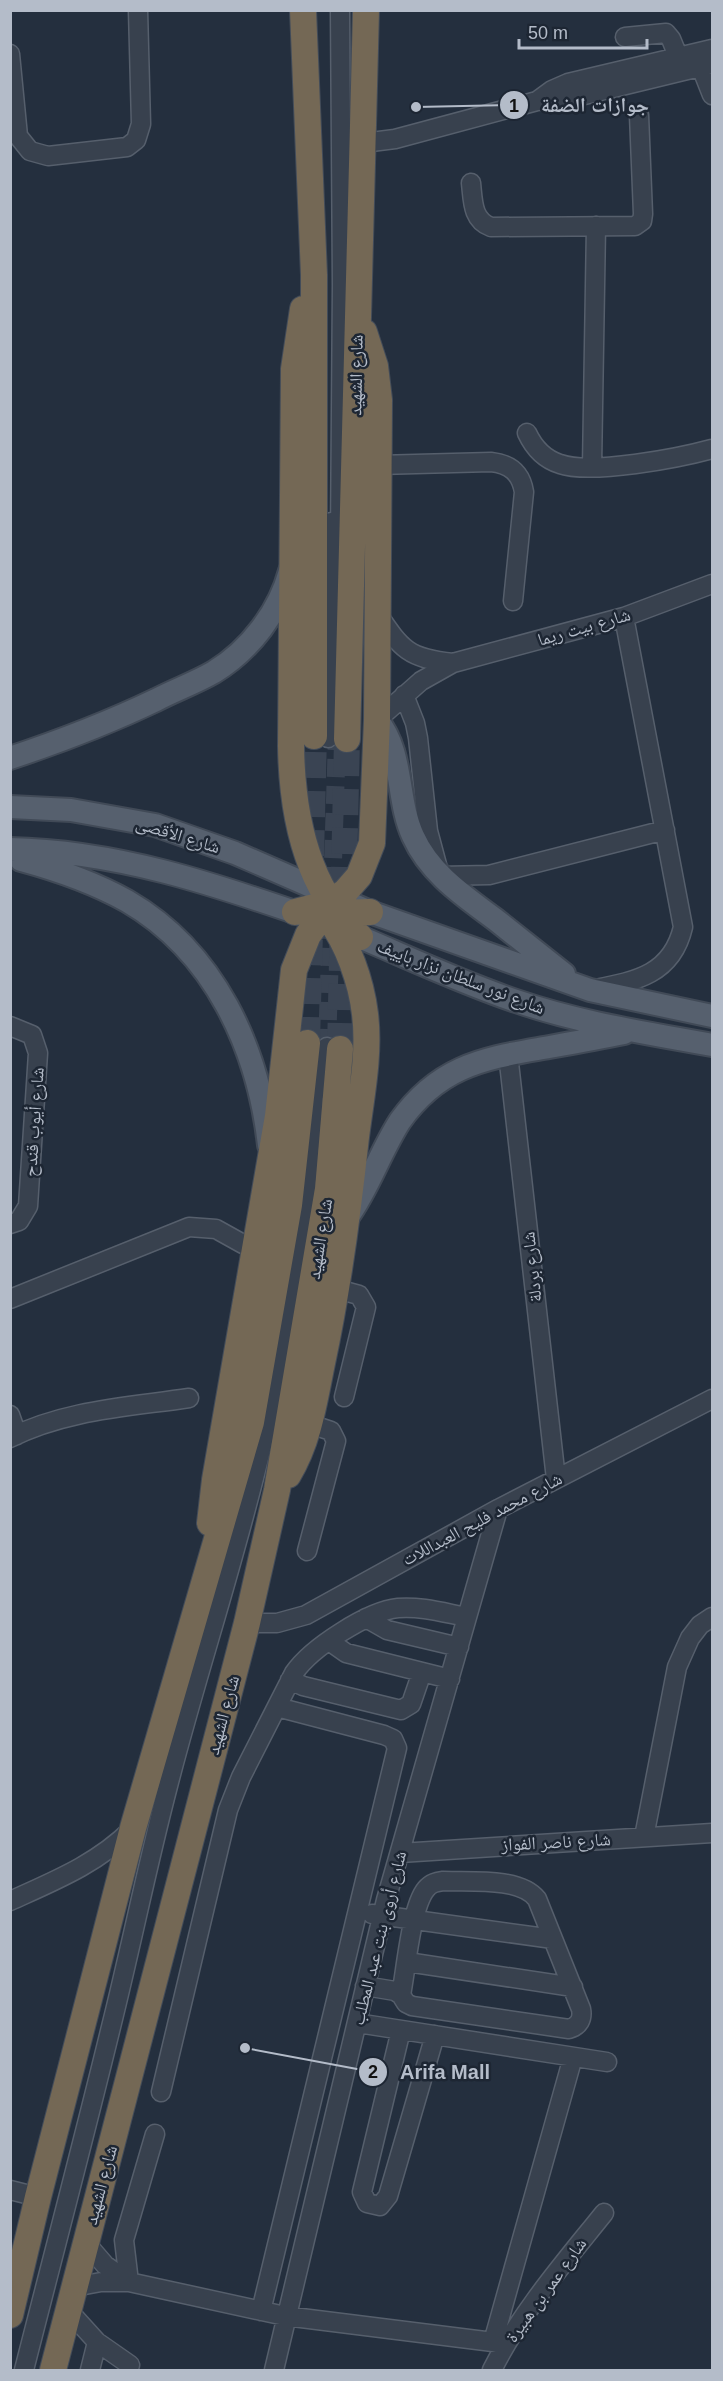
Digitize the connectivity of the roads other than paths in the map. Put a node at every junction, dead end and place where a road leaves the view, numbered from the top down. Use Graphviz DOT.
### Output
graph roads {
  1 [pos="138,10"];
  2 [pos="303,10"];
  3 [pos="330,10"];
  4 [pos="340,10"];
  5 [pos="366,10"];
  6 [pos="625,37"];
  7 [pos="10,54"];
  8 [pos="697,60"];
  9 [pos="712,95"];
  10 [pos="639,115"];
  11 [pos="363,143"];
  12 [pos="471,183"];
  13 [pos="596,226"];
  14 [pos="314,274"];
  15 [pos="357,318"];
  16 [pos="527,433"];
  17 [pos="712,449"];
  18 [pos="378,465"];
  19 [pos="592,467"];
  20 [pos="293,558"];
  21 [pos="712,584"];
  22 [pos="513,601"];
  23 [pos="376,611"];
  24 [pos="624,617"];
  25 [pos="453,663"];
  26 [pos="404,695"];
  27 [pos="377,720"];
  28 [pos="331,738"];
  29 [pos="10,758"];
  30 [pos="10,807"];
  31 [pos="665,830"];
  32 [pos="10,849"];
  33 [pos="10,857"];
  34 [pos="440,876"];
  35 [pos="322,907"];
  36 [pos="370,912"];
  37 [pos="360,938"];
  38 [pos="585,988"];
  39 [pos="712,1016"];
  40 [pos="10,1026"];
  41 [pos="636,1031"];
  42 [pos="323,1046"];
  43 [pos="712,1046"];
  44 [pos="508,1054"];
  45 [pos="270,1159"];
  46 [pos="347,1218"];
  47 [pos="10,1224"];
  48 [pos="256,1245"];
  49 [pos="337,1289"];
  50 [pos="10,1299"];
  51 [pos="344,1397"];
  52 [pos="189,1398"];
  53 [pos="712,1399"];
  54 [pos="10,1415"];
  55 [pos="310,1424"];
  56 [pos="14,1437"];
  57 [pos="556,1479"];
  58 [pos="277,1490"];
  59 [pos="498,1509"];
  60 [pos="308,1551"];
  61 [pos="208,1575"];
  62 [pos="467,1617"];
  63 [pos="712,1617"];
  64 [pos="366,1618"];
  65 [pos="247,1623"];
  66 [pos="329,1641"];
  67 [pos="459,1647"];
  68 [pos="422,1672"];
  69 [pos="450,1679"];
  70 [pos="290,1680"];
  71 [pos="277,1707"];
  72 [pos="201,1803"];
  73 [pos="228,1810"];
  74 [pos="133,1828"];
  75 [pos="712,1833"];
  76 [pos="644,1837"];
  77 [pos="400,1853"];
  78 [pos="10,1901"];
  79 [pos="358,1912"];
  80 [pos="382,1915"];
  81 [pos="414,1920"];
  82 [pos="553,1939"];
  83 [pos="407,1962"];
  84 [pos="365,1986"];
  85 [pos="573,1987"];
  86 [pos="401,1995"];
  87 [pos="357,2023"];
  88 [pos="401,2030"];
  89 [pos="435,2035"];
  90 [pos="573,2056"];
  91 [pos="607,2062"];
  92 [pos="315,2088"];
  93 [pos="161,2092"];
  94 [pos="340,2093"];
  95 [pos="155,2134"];
  96 [pos="10,2190"];
  97 [pos="38,2197"];
  98 [pos="604,2212"];
  99 [pos="86,2243"];
  100 [pos="129,2282"];
  101 [pos="71,2298"];
  102 [pos="261,2311"];
  103 [pos="10,2315"];
  104 [pos="285,2316"];
  105 [pos="97,2343"];
  106 [pos="499,2343"];
  107 [pos="130,2365"];
  108 [pos="24,2370"];
  109 [pos="33,2370"];
  110 [pos="53,2370"];
  111 [pos="90,2370"];
  112 [pos="273,2370"];
  113 [pos="492,2370"];
  1 -- 7 [label="street"];
  2 -- 14 [label="highway"];
  3 -- 28 [label="street"];
  4 -- 28 [label="street"];
  5 -- 11 [label="highway, شارع الشهيد"];
  6 -- 8 [label="street"];
  8 -- 9 [label="street"];
  8 -- 11 [label="street"];
  10 -- 13 [label="street"];
  11 -- 15 [label="highway, شارع الشهيد"];
  12 -- 13 [label="street"];
  13 -- 19 [label="street"];
  14 -- 20 [label="highway"];
  14 -- 28 [label="highway"];
  15 -- 18 [label="highway"];
  15 -- 28 [label="highway, شارع الشهيد"];
  16 -- 19 [label="street"];
  17 -- 19 [label="street"];
  18 -- 22 [label="street"];
  18 -- 23 [label="highway"];
  20 -- 29 [label="main road"];
  20 -- 35 [label="highway"];
  21 -- 24 [label="street, شارع بيت ريما"];
  23 -- 25 [label="street, شارع بيت ريما"];
  23 -- 27 [label="highway"];
  24 -- 25 [label="street, شارع بيت ريما"];
  24 -- 31 [label="street"];
  25 -- 26 [label="street, شارع بيت ريما"];
  26 -- 27 [label="street, شارع بيت ريما"];
  26 -- 34 [label="street"];
  27 -- 34 [label="main road"];
  27 -- 35 [label="highway"];
  30 -- 35 [label="main road, شارع الأقصى"];
  31 -- 34 [label="street"];
  31 -- 38 [label="street"];
  32 -- 35 [label="main road, شارع الأقصى"];
  33 -- 45 [label="main road"];
  34 -- 38 [label="main road"];
  35 -- 36 [label="highway"];
  35 -- 37 [label="highway"];
  35 -- 45 [label="highway"];
  35 -- 46 [label="highway"];
  36 -- 38 [label="main road, شارع نور سلطان نزار باييف"];
  37 -- 41 [label="main road, شارع نور سلطان نزار باييف"];
  38 -- 39 [label="main road, شارع نور سلطان نزار باييف"];
  40 -- 47 [label="street, شارع أيوب قندح"];
  41 -- 43 [label="main road, شارع نور سلطان نزار باييف"];
  41 -- 44 [label="main road"];
  42 -- 58 [label="highway, شارع الشهيد"];
  42 -- 61 [label="highway, شارع الشهيد"];
  42 -- 108 [label="street"];
  42 -- 109 [label="street"];
  44 -- 46 [label="main road"];
  44 -- 57 [label="street, شارع بردلة"];
  45 -- 48 [label="highway"];
  46 -- 49 [label="highway"];
  48 -- 50 [label="street"];
  48 -- 61 [label="highway"];
  49 -- 51 [label="street"];
  49 -- 55 [label="highway"];
  52 -- 56 [label="street"];
  53 -- 57 [label="street, شارع محمد فليح العبداللات"];
  54 -- 56 [label="street"];
  55 -- 58 [label="highway"];
  55 -- 60 [label="street"];
  57 -- 59 [label="street, شارع محمد فليح العبداللات"];
  58 -- 65 [label="highway, شارع الشهيد"];
  59 -- 62 [label="street, شارع أروى بنت عبد المطلب"];
  59 -- 65 [label="street, شارع محمد فليح العبداللات"];
  61 -- 74 [label="highway, شارع الشهيد"];
  62 -- 64 [label="street"];
  62 -- 67 [label="street, شارع أروى بنت عبد المطلب"];
  63 -- 76 [label="street"];
  64 -- 66 [label="street"];
  64 -- 67 [label="street"];
  65 -- 72 [label="highway, شارع الشهيد"];
  66 -- 68 [label="street"];
  66 -- 70 [label="street"];
  67 -- 69 [label="street, شارع أروى بنت عبد المطلب"];
  68 -- 69 [label="street"];
  68 -- 70 [label="street"];
  69 -- 77 [label="street, شارع أروى بنت عبد المطلب"];
  70 -- 71 [label="street"];
  71 -- 73 [label="street"];
  71 -- 79 [label="street"];
  72 -- 73 [label="street"];
  72 -- 99 [label="highway, شارع الشهيد"];
  73 -- 93 [label="street"];
  74 -- 78 [label="street"];
  74 -- 97 [label="highway, شارع الشهيد"];
  75 -- 76 [label="street, شارع ناصر الفواز"];
  76 -- 77 [label="street, شارع ناصر الفواز"];
  77 -- 80 [label="street, شارع أروى بنت عبد المطلب"];
  79 -- 80 [label="street"];
  79 -- 92 [label="street"];
  80 -- 81 [label="street"];
  80 -- 84 [label="street, شارع أروى بنت عبد المطلب"];
  81 -- 82 [label="street"];
  81 -- 82 [label="street"];
  81 -- 83 [label="street"];
  82 -- 85 [label="street"];
  83 -- 85 [label="street"];
  83 -- 86 [label="street"];
  84 -- 86 [label="street"];
  84 -- 87 [label="street, شارع أروى بنت عبد المطلب"];
  85 -- 86 [label="street"];
  87 -- 88 [label="street"];
  87 -- 94 [label="street, شارع أروى بنت عبد المطلب"];
  88 -- 89 [label="street"];
  88 -- 89 [label="street"];
  89 -- 90 [label="street"];
  90 -- 91 [label="street"];
  90 -- 106 [label="street"];
  92 -- 94 [label="street"];
  92 -- 102 [label="street"];
  94 -- 104 [label="street, شارع أروى بنت عبد المطلب"];
  95 -- 100 [label="street"];
  96 -- 97 [label="street"];
  97 -- 103 [label="highway, شارع الشهيد"];
  98 -- 106 [label="street, شارع عمر بن هبيرة"];
  99 -- 100 [label="street"];
  99 -- 101 [label="highway, شارع الشهيد"];
  100 -- 101 [label="street"];
  100 -- 102 [label="street"];
  101 -- 105 [label="street"];
  101 -- 110 [label="highway, شارع الشهيد"];
  102 -- 104 [label="street"];
  104 -- 106 [label="street"];
  104 -- 112 [label="street, شارع أروى بنت عبد المطلب"];
  105 -- 107 [label="street"];
  105 -- 111 [label="street"];
  106 -- 113 [label="street, شارع عمر بن هبيرة"];
}
